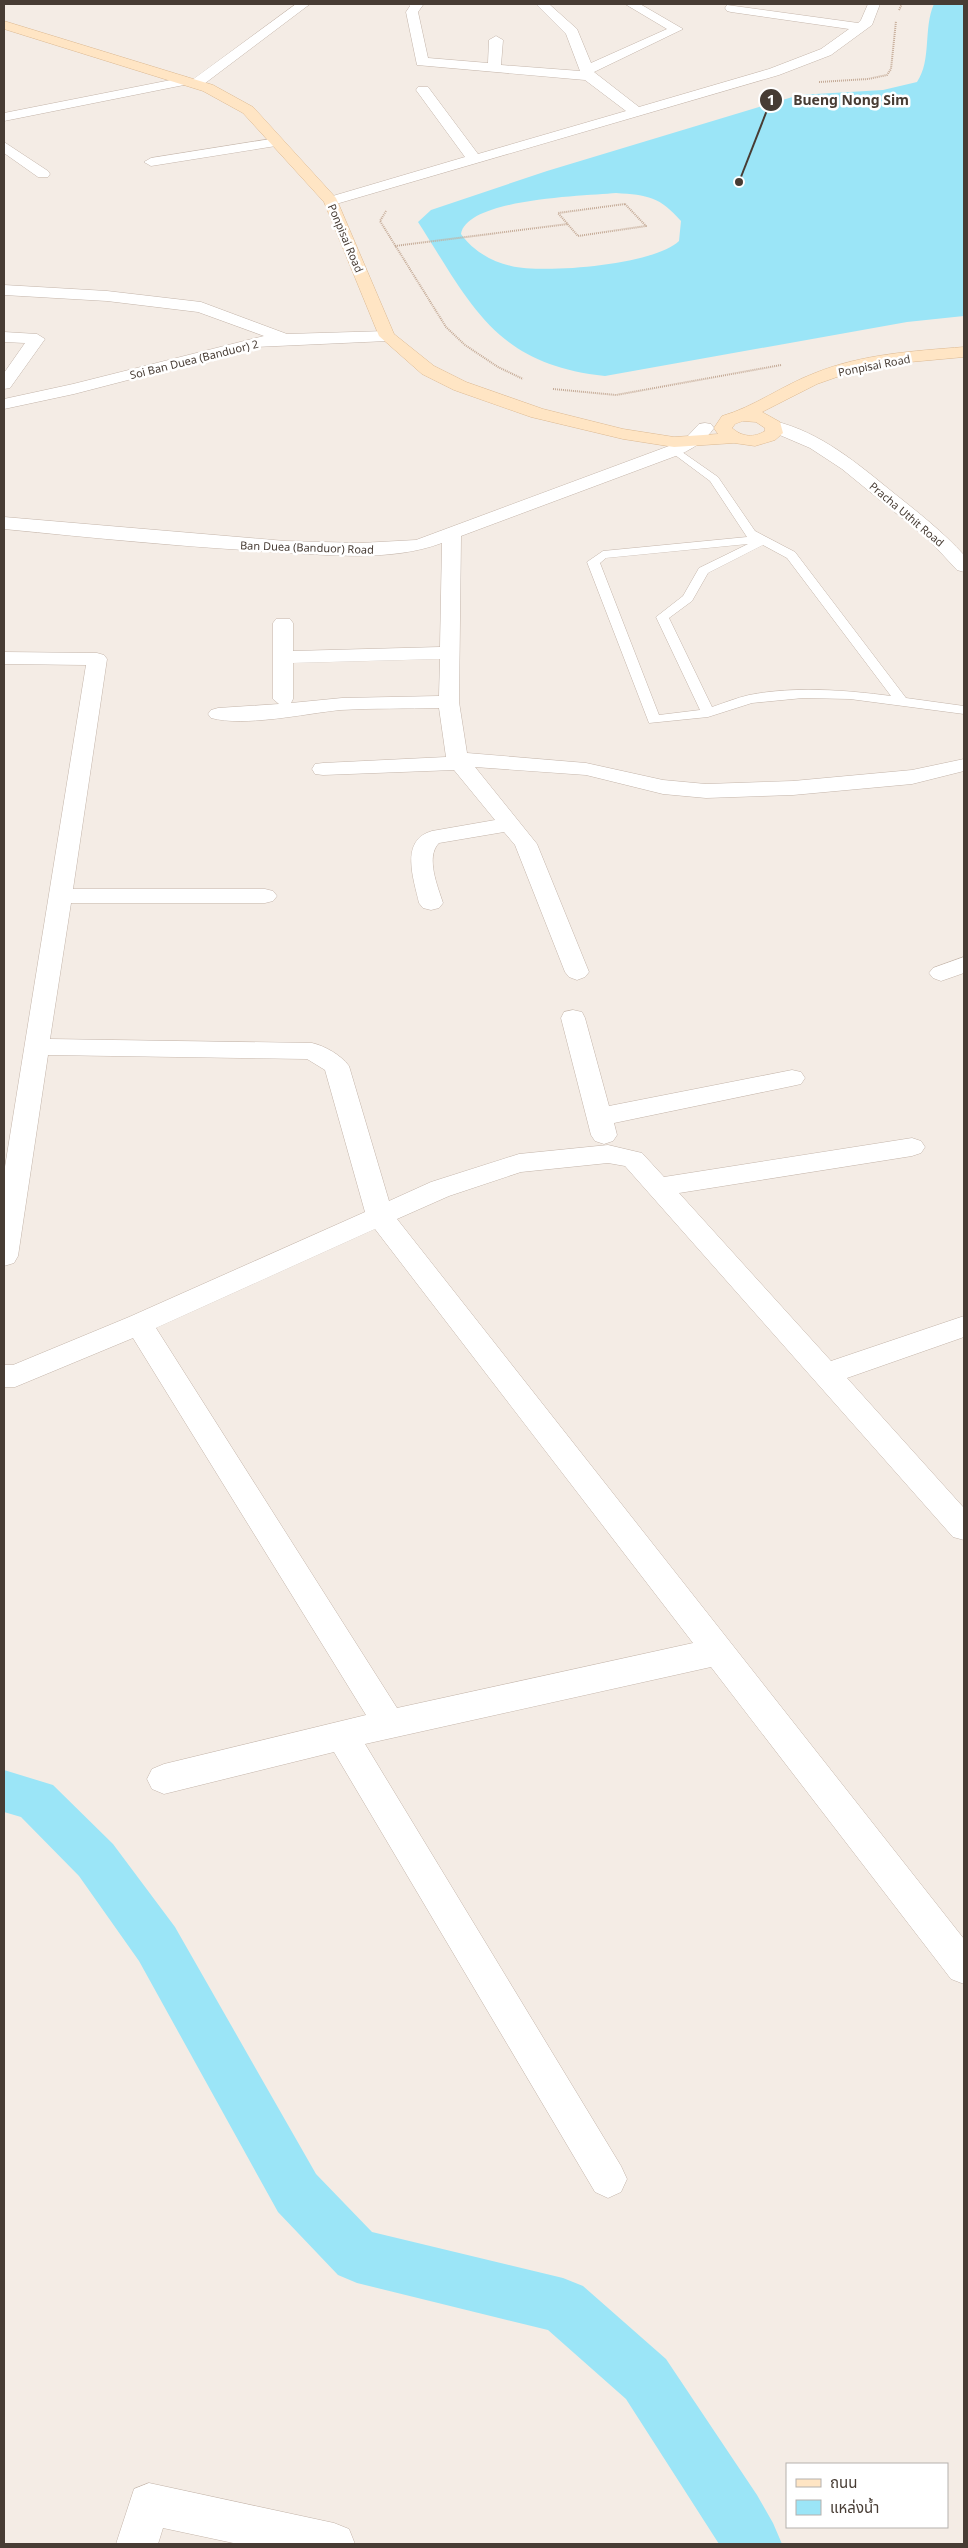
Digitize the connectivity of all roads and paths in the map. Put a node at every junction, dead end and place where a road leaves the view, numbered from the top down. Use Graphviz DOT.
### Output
graph roads {
  1 [pos="304,4"];
  2 [pos="415,4"];
  3 [pos="542,4"];
  4 [pos="631,4"];
  5 [pos="874,4"];
  6 [pos="902,4"];
  7 [pos="731,8"];
  8 [pos="899,12"];
  9 [pos="896,18"];
  10 [pos="4,25"];
  11 [pos="860,27"];
  12 [pos="496,40"];
  13 [pos="494,68"];
  14 [pos="588,73"];
  15 [pos="815,82"];
  16 [pos="191,83"];
  17 [pos="423,90"];
  18 [pos="635,111"];
  19 [pos="4,118"];
  20 [pos="277,142"];
  21 [pos="4,146"];
  22 [pos="474,159"];
  23 [pos="151,162"];
  24 [pos="43,174"];
  25 [pos="331,201"];
  26 [pos="391,208"];
  27 [pos="568,224"];
  28 [pos="395,246"];
  29 [pos="4,290"];
  30 [pos="4,336"];
  31 [pos="387,336"];
  32 [pos="287,339"];
  33 [pos="964,352"];
  34 [pos="788,364"];
  35 [pos="530,382"];
  36 [pos="4,384"];
  37 [pos="548,388"];
  38 [pos="787,392"];
  39 [pos="4,404"];
  40 [pos="742,416"];
  41 [pos="773,424"];
  42 [pos="705,428"];
  43 [pos="730,431"];
  44 [pos="650,438"];
  45 [pos="758,440"];
  46 [pos="692,442"];
  47 [pos="675,450"];
  48 [pos="848,465"];
  49 [pos="4,523"];
  50 [pos="452,534"];
  51 [pos="762,540"];
  52 [pos="964,566"];
  53 [pos="283,623"];
  54 [pos="450,653"];
  55 [pos="284,657"];
  56 [pos="4,658"];
  57 [pos="283,698"];
  58 [pos="449,702"];
  59 [pos="903,703"];
  60 [pos="964,710"];
  61 [pos="708,713"];
  62 [pos="218,714"];
  63 [pos="459,761"];
  64 [pos="964,765"];
  65 [pos="323,770"];
  66 [pos="509,824"];
  67 [pos="60,896"];
  68 [pos="265,896"];
  69 [pos="431,904"];
  70 [pos="964,965"];
  71 [pos="577,972"];
  72 [pos="941,973"];
  73 [pos="573,1018"];
  74 [pos="36,1047"];
  75 [pos="792,1078"];
  76 [pos="599,1117"];
  77 [pos="912,1147"];
  78 [pos="608,1154"];
  79 [pos="658,1187"];
  80 [pos="380,1217"];
  81 [pos="4,1256"];
  82 [pos="139,1324"];
  83 [pos="964,1326"];
  84 [pos="826,1374"];
  85 [pos="4,1376"];
  86 [pos="964,1528"];
  87 [pos="720,1651"];
  88 [pos="389,1724"];
  89 [pos="342,1736"];
  90 [pos="164,1779"];
  91 [pos="964,1967"];
  92 [pos="608,2179"];
  93 [pos="137,2544"];
  94 [pos="334,2544"];
  1 -- 16 [label="street"];
  2 -- 13 [label="street"];
  3 -- 14 [label="street"];
  4 -- 14 [label="street"];
  5 -- 11 [label="street"];
  6 -- 8 [label="path"];
  7 -- 11 [label="street"];
  9 -- 15 [label="path"];
  10 -- 16 [label="street, Ponpisai Road"];
  11 -- 18 [label="street"];
  12 -- 13 [label="street"];
  13 -- 14 [label="street"];
  14 -- 18 [label="street"];
  16 -- 19 [label="street"];
  16 -- 20 [label="street, Ponpisai Road"];
  17 -- 22 [label="street"];
  18 -- 22 [label="street"];
  20 -- 23 [label="street"];
  20 -- 25 [label="street, Ponpisai Road"];
  21 -- 24 [label="street"];
  22 -- 25 [label="street"];
  25 -- 31 [label="street, Ponpisai Road"];
  26 -- 28 [label="path"];
  27 -- 27 [label="path"];
  27 -- 28 [label="path"];
  28 -- 35 [label="path"];
  29 -- 32 [label="street"];
  30 -- 36 [label="street"];
  31 -- 32 [label="street, Soi Ban Duea (Banduor) 2"];
  31 -- 44 [label="street, Ponpisai Road"];
  32 -- 39 [label="street, Soi Ban Duea (Banduor) 2"];
  33 -- 38 [label="street, Ponpisai Road"];
  34 -- 37 [label="path"];
  38 -- 40 [label="street, Ponpisai Road"];
  38 -- 41 [label="street"];
  40 -- 41 [label="street"];
  40 -- 43 [label="street, Ponpisai Road"];
  41 -- 45 [label="street"];
  41 -- 48 [label="street, Pracha Uthit Road"];
  42 -- 43 [label="street"];
  42 -- 44 [label="street"];
  42 -- 46 [label="street, Ban Duea (Banduor) Road"];
  43 -- 45 [label="street"];
  43 -- 46 [label="street, Ponpisai Road"];
  44 -- 46 [label="street, Ponpisai Road"];
  45 -- 48 [label="street, Pracha Uthit Road"];
  46 -- 47 [label="street, Ban Duea (Banduor) Road"];
  47 -- 50 [label="street, Ban Duea (Banduor) Road"];
  47 -- 51 [label="lane"];
  48 -- 52 [label="street, Pracha Uthit Road"];
  49 -- 50 [label="street, Ban Duea (Banduor) Road"];
  50 -- 54 [label="street"];
  51 -- 59 [label="lane"];
  51 -- 61 [label="lane"];
  51 -- 61 [label="lane"];
  53 -- 55 [label="street"];
  54 -- 55 [label="street"];
  54 -- 58 [label="street"];
  55 -- 57 [label="street"];
  56 -- 67 [label="street"];
  58 -- 62 [label="street"];
  58 -- 63 [label="street"];
  59 -- 60 [label="lane"];
  59 -- 61 [label="lane"];
  63 -- 64 [label="street"];
  63 -- 65 [label="street"];
  63 -- 66 [label="street"];
  66 -- 69 [label="street"];
  66 -- 71 [label="street"];
  67 -- 68 [label="street"];
  67 -- 74 [label="street"];
  70 -- 72 [label="street"];
  73 -- 76 [label="street"];
  74 -- 80 [label="street"];
  74 -- 81 [label="street"];
  75 -- 76 [label="street"];
  76 -- 78 [label="street"];
  77 -- 79 [label="street"];
  78 -- 79 [label="street"];
  78 -- 80 [label="street"];
  79 -- 84 [label="street"];
  80 -- 82 [label="street"];
  80 -- 87 [label="street"];
  82 -- 85 [label="street"];
  82 -- 88 [label="street"];
  83 -- 84 [label="street"];
  84 -- 86 [label="street"];
  87 -- 88 [label="street"];
  87 -- 91 [label="street"];
  88 -- 89 [label="street"];
  89 -- 90 [label="street"];
  89 -- 92 [label="street"];
  93 -- 94 [label="street"];
}
